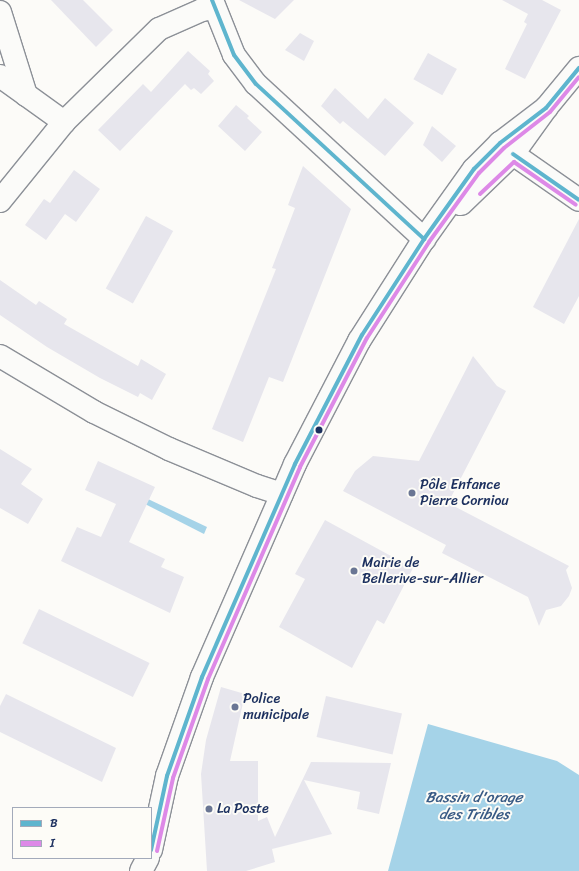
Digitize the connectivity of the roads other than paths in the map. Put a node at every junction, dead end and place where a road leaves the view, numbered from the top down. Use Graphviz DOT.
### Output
graph roads {
  1 [pos="213,4"];
  2 [pos="0,12"];
  3 [pos="579,68"];
  4 [pos="0,76"];
  5 [pos="26,95"];
  6 [pos="64,122"];
  7 [pos="506,148"];
  8 [pos="579,200"];
  9 [pos="0,201"];
  10 [pos="424,239"];
  11 [pos="0,356"];
  12 [pos="282,494"];
  13 [pos="152,845"];
  14 [pos="147,859"];
  15 [pos="141,871"];
  1 -- 6 [label="street"];
  1 -- 10 [label="street"];
  2 -- 5 [label="street"];
  3 -- 7 [label="street"];
  4 -- 5 [label="street"];
  5 -- 6 [label="street"];
  6 -- 9 [label="street"];
  7 -- 8 [label="street"];
  7 -- 10 [label="street"];
  10 -- 12 [label="street"];
  11 -- 12 [label="street"];
  12 -- 13 [label="street"];
  14 -- 15 [label="street"];
}
